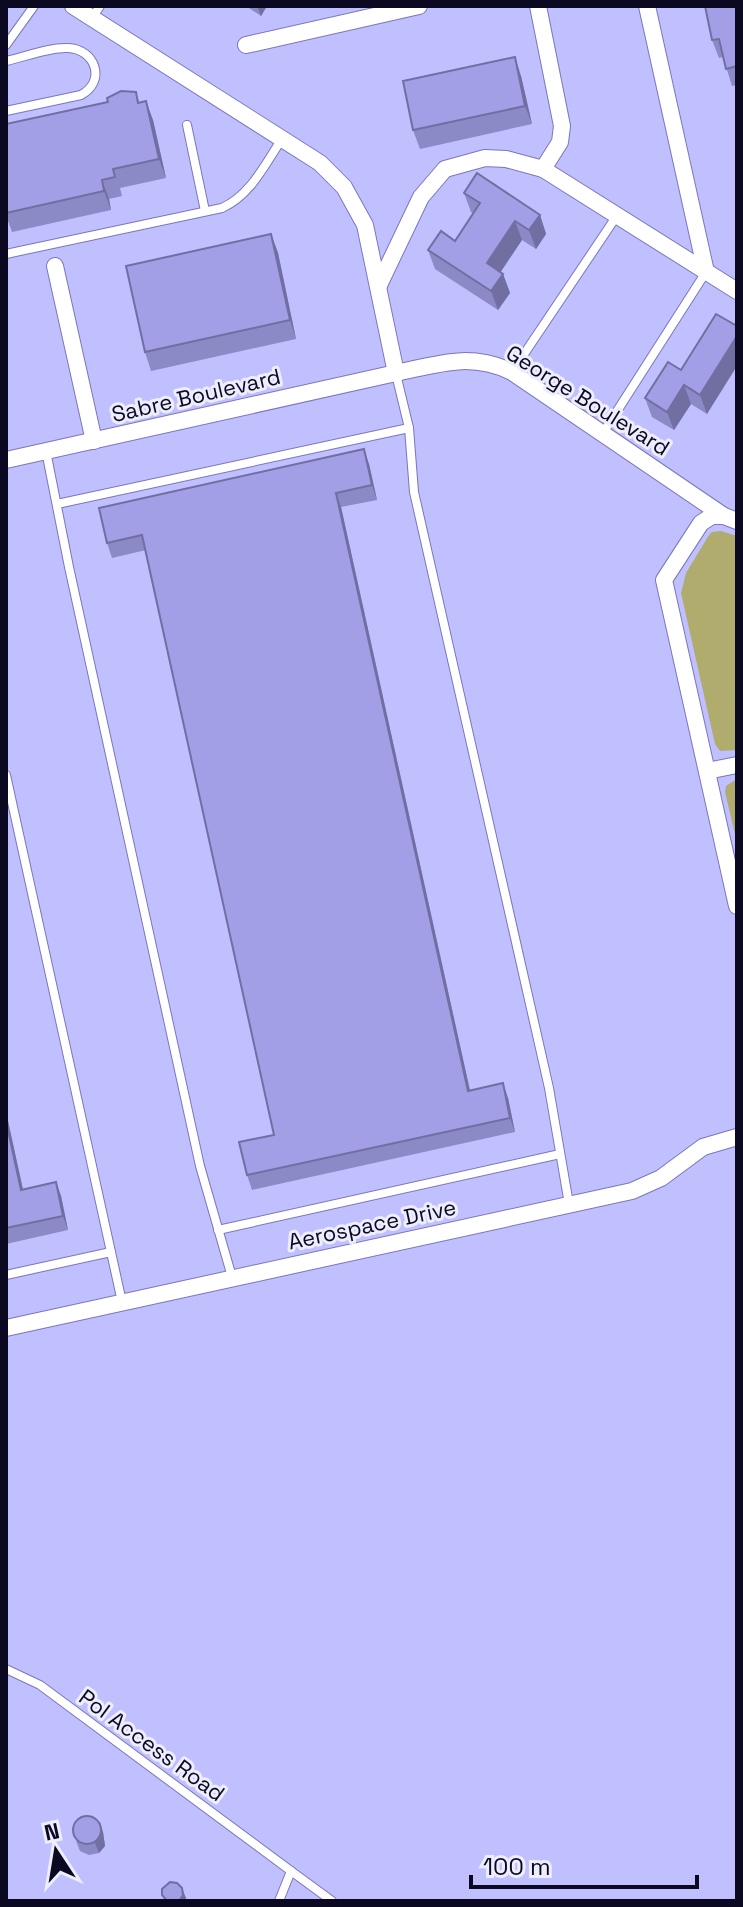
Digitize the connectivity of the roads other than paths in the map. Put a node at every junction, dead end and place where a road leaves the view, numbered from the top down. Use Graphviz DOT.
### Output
graph roads {
  1 [pos="34,6"];
  2 [pos="73,6"];
  3 [pos="419,6"];
  4 [pos="538,6"];
  5 [pos="647,6"];
  6 [pos="96,12"];
  7 [pos="6,45"];
  8 [pos="246,45"];
  9 [pos="6,61"];
  10 [pos="6,111"];
  11 [pos="187,125"];
  12 [pos="282,139"];
  13 [pos="543,169"];
  14 [pos="205,211"];
  15 [pos="616,217"];
  16 [pos="6,242"];
  17 [pos="7,254"];
  18 [pos="55,266"];
  19 [pos="706,272"];
  20 [pos="379,285"];
  21 [pos="737,291"];
  22 [pos="512,372"];
  23 [pos="396,373"];
  24 [pos="409,428"];
  25 [pos="603,433"];
  26 [pos="94,441"];
  27 [pos="46,451"];
  28 [pos="6,460"];
  29 [pos="57,504"];
  30 [pos="731,518"];
  31 [pos="737,765"];
  32 [pos="707,771"];
  33 [pos="6,775"];
  34 [pos="729,836"];
  35 [pos="737,906"];
  36 [pos="737,1137"];
  37 [pos="560,1154"];
  38 [pos="569,1204"];
  39 [pos="218,1230"];
  40 [pos="111,1252"];
  41 [pos="6,1275"];
  42 [pos="232,1277"];
  43 [pos="122,1302"];
  44 [pos="6,1328"];
  45 [pos="6,1669"];
  46 [pos="291,1871"];
  47 [pos="279,1901"];
  48 [pos="332,1901"];
  1 -- 7 [label="lane"];
  2 -- 6 [label="street"];
  3 -- 8 [label="street"];
  4 -- 13 [label="street"];
  5 -- 19 [label="street"];
  6 -- 12 [label="street"];
  9 -- 10 [label="lane"];
  11 -- 14 [label="lane"];
  12 -- 14 [label="lane"];
  12 -- 20 [label="street"];
  13 -- 15 [label="street"];
  13 -- 20 [label="street"];
  14 -- 17 [label="lane"];
  15 -- 19 [label="street"];
  15 -- 22 [label="lane"];
  16 -- 17 [label="lane"];
  18 -- 26 [label="street"];
  19 -- 21 [label="street"];
  19 -- 25 [label="lane"];
  20 -- 23 [label="street"];
  22 -- 23 [label="street, George Boulevard"];
  22 -- 25 [label="street, George Boulevard"];
  23 -- 24 [label="lane"];
  23 -- 26 [label="street, Sabre Boulevard"];
  24 -- 29 [label="lane"];
  24 -- 37 [label="lane"];
  25 -- 30 [label="street, George Boulevard"];
  26 -- 27 [label="street, Sabre Boulevard"];
  27 -- 28 [label="street, Sabre Boulevard"];
  27 -- 29 [label="lane"];
  29 -- 39 [label="lane"];
  30 -- 32 [label="street"];
  31 -- 32 [label="street"];
  32 -- 34 [label="street"];
  33 -- 40 [label="lane"];
  34 -- 35 [label="street"];
  36 -- 38 [label="street, Aerospace Drive"];
  37 -- 38 [label="lane"];
  37 -- 39 [label="lane"];
  38 -- 42 [label="street, Aerospace Drive"];
  39 -- 42 [label="lane"];
  40 -- 41 [label="lane"];
  40 -- 43 [label="lane"];
  42 -- 43 [label="street, Aerospace Drive"];
  43 -- 44 [label="street, Aerospace Drive"];
  45 -- 46 [label="lane, Pol Access Road"];
  46 -- 47 [label="lane"];
  46 -- 48 [label="lane, Pol Access Road"];
}
